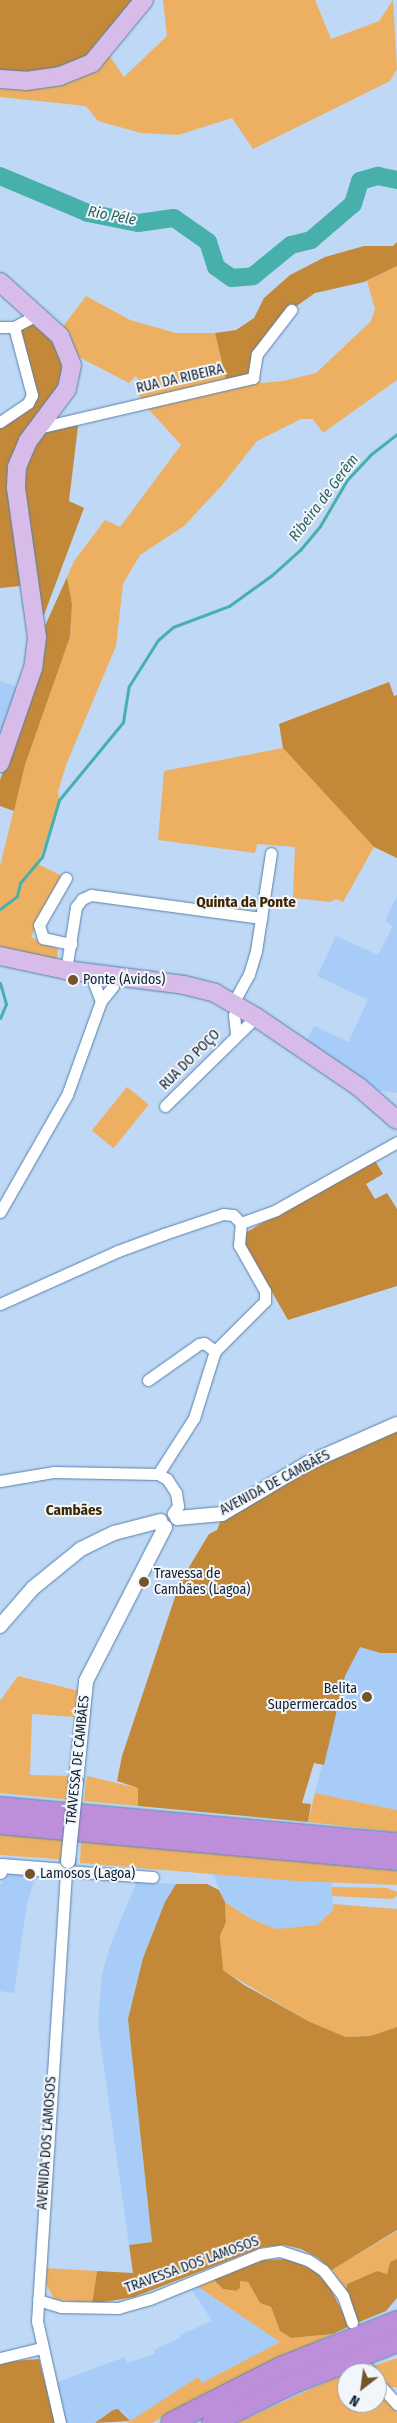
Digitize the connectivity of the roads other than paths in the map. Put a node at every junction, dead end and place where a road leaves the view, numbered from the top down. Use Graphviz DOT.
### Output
graph roads {
  1 [pos="144,0"];
  2 [pos="0,79"];
  3 [pos="0,282"];
  4 [pos="291,310"];
  5 [pos="38,314"];
  6 [pos="14,326"];
  7 [pos="0,327"];
  8 [pos="0,422"];
  9 [pos="38,428"];
  10 [pos="0,763"];
  11 [pos="271,853"];
  12 [pos="66,878"];
  13 [pos="261,918"];
  14 [pos="71,944"];
  15 [pos="0,956"];
  16 [pos="66,970"];
  17 [pos="94,973"];
  18 [pos="115,976"];
  19 [pos="101,1001"];
  20 [pos="235,1004"];
  21 [pos="256,1017"];
  22 [pos="236,1034"];
  23 [pos="165,1106"];
  24 [pos="395,1114"];
  25 [pos="397,1142"];
  26 [pos="0,1212"];
  27 [pos="241,1223"];
  28 [pos="0,1304"];
  29 [pos="215,1350"];
  30 [pos="148,1380"];
  31 [pos="397,1424"];
  32 [pos="158,1474"];
  33 [pos="0,1481"];
  34 [pos="175,1516"];
  35 [pos="163,1524"];
  36 [pos="0,1626"];
  37 [pos="0,1807"];
  38 [pos="0,1824"];
  39 [pos="397,1843"];
  40 [pos="397,1860"];
  41 [pos="67,1866"];
  42 [pos="1,1868"];
  43 [pos="153,1876"];
  44 [pos="38,2300"];
  45 [pos="397,2320"];
  46 [pos="352,2322"];
  47 [pos="397,2342"];
  48 [pos="41,2348"];
  49 [pos="0,2358"];
  50 [pos="387,2393"];
  51 [pos="397,2404"];
  52 [pos="60,2423"];
  53 [pos="171,2423"];
  54 [pos="212,2423"];
  1 -- 2 [label="main road"];
  3 -- 5 [label="main road"];
  4 -- 9 [label="street, RUA DA RIBEIRA"];
  5 -- 6 [label="street"];
  5 -- 9 [label="main road"];
  6 -- 7 [label="street"];
  6 -- 8 [label="street"];
  9 -- 10 [label="main road"];
  11 -- 13 [label="street"];
  12 -- 14 [label="street"];
  13 -- 14 [label="street"];
  13 -- 20 [label="street"];
  14 -- 16 [label="street"];
  15 -- 16 [label="main road"];
  16 -- 17 [label="main road"];
  17 -- 18 [label="main road"];
  17 -- 19 [label="street"];
  18 -- 19 [label="street"];
  18 -- 20 [label="main road"];
  19 -- 26 [label="street"];
  20 -- 21 [label="main road"];
  20 -- 22 [label="street, RUA DO POÇO"];
  21 -- 22 [label="street, RUA DO POÇO"];
  21 -- 24 [label="main road"];
  22 -- 23 [label="street, RUA DO POÇO"];
  25 -- 27 [label="street"];
  27 -- 28 [label="street"];
  27 -- 29 [label="street"];
  29 -- 30 [label="street"];
  29 -- 32 [label="street"];
  31 -- 34 [label="street, AVENIDA DE CAMBÃES"];
  32 -- 33 [label="street"];
  32 -- 34 [label="street"];
  34 -- 35 [label="street"];
  35 -- 36 [label="street"];
  35 -- 41 [label="street, TRAVESSA DE CAMBÃES, bridge"];
  37 -- 39 [label="highway"];
  38 -- 40 [label="highway"];
  41 -- 42 [label="street"];
  41 -- 43 [label="street"];
  41 -- 44 [label="street, AVENIDA DOS LAMOSOS"];
  44 -- 46 [label="street, TRAVESSA DOS LAMOSOS"];
  44 -- 48 [label="street, AVENIDA DOS LAMOSOS"];
  45 -- 53 [label="highway"];
  47 -- 54 [label="highway"];
  48 -- 49 [label="street"];
  48 -- 52 [label="street, AVENIDA DOS LAMOSOS"];
  50 -- 51 [label="street"];
}
